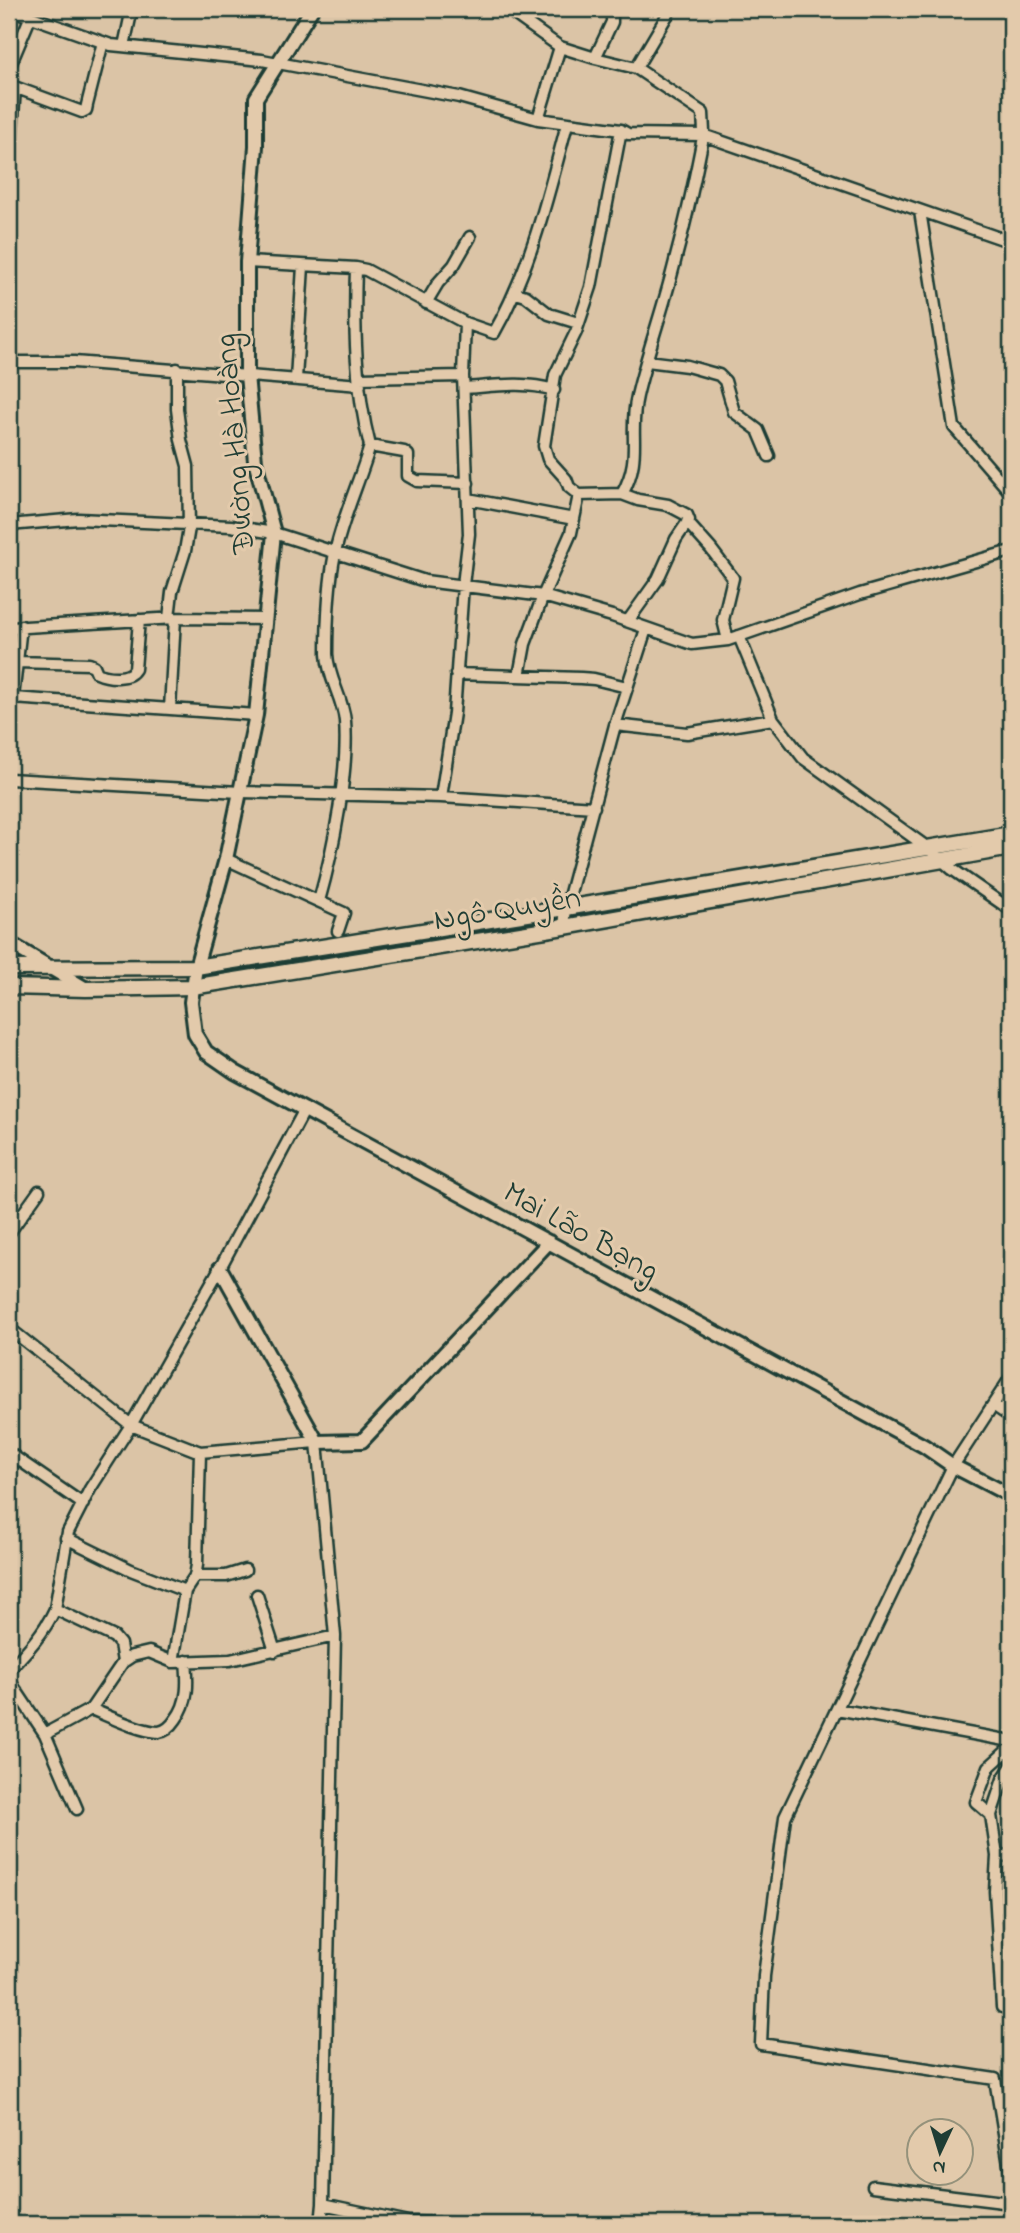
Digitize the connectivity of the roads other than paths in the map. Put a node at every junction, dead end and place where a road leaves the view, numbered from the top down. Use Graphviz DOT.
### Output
graph roads {
  1 [pos="9,9"];
  2 [pos="132,9"];
  3 [pos="312,9"];
  4 [pos="507,9"];
  5 [pos="612,9"];
  6 [pos="671,9"];
  7 [pos="30,18"];
  8 [pos="103,42"];
  9 [pos="124,46"];
  10 [pos="560,47"];
  11 [pos="594,58"];
  12 [pos="279,63"];
  13 [pos="9,68"];
  14 [pos="636,68"];
  15 [pos="12,86"];
  16 [pos="538,119"];
  17 [pos="566,124"];
  18 [pos="621,130"];
  19 [pos="703,135"];
  20 [pos="9,180"];
  21 [pos="920,211"];
  22 [pos="470,237"];
  23 [pos="1011,242"];
  24 [pos="247,262"];
  25 [pos="303,266"];
  26 [pos="356,268"];
  27 [pos="516,293"];
  28 [pos="426,303"];
  29 [pos="465,323"];
  30 [pos="578,323"];
  31 [pos="647,361"];
  32 [pos="9,362"];
  33 [pos="177,369"];
  34 [pos="247,375"];
  35 [pos="464,376"];
  36 [pos="296,379"];
  37 [pos="360,382"];
  38 [pos="464,388"];
  39 [pos="554,390"];
  40 [pos="370,446"];
  41 [pos="769,456"];
  42 [pos="468,483"];
  43 [pos="1011,493"];
  44 [pos="622,494"];
  45 [pos="579,495"];
  46 [pos="468,499"];
  47 [pos="574,519"];
  48 [pos="687,522"];
  49 [pos="189,524"];
  50 [pos="9,525"];
  51 [pos="274,533"];
  52 [pos="1011,551"];
  53 [pos="335,553"];
  54 [pos="463,585"];
  55 [pos="542,596"];
  56 [pos="172,618"];
  57 [pos="266,619"];
  58 [pos="139,620"];
  59 [pos="628,621"];
  60 [pos="21,626"];
  61 [pos="9,628"];
  62 [pos="646,629"];
  63 [pos="739,636"];
  64 [pos="729,640"];
  65 [pos="16,662"];
  66 [pos="456,674"];
  67 [pos="519,676"];
  68 [pos="627,687"];
  69 [pos="11,701"];
  70 [pos="170,709"];
  71 [pos="256,715"];
  72 [pos="773,719"];
  73 [pos="615,725"];
  74 [pos="9,779"];
  75 [pos="240,792"];
  76 [pos="341,794"];
  77 [pos="441,797"];
  78 [pos="594,807"];
  79 [pos="1011,834"];
  80 [pos="928,848"];
  81 [pos="1011,848"];
  82 [pos="226,859"];
  83 [pos="942,861"];
  84 [pos="319,901"];
  85 [pos="566,908"];
  86 [pos="1011,910"];
  87 [pos="564,927"];
  88 [pos="338,931"];
  89 [pos="9,943"];
  90 [pos="196,967"];
  91 [pos="9,968"];
  92 [pos="54,969"];
  93 [pos="9,987"];
  94 [pos="192,987"];
  95 [pos="86,989"];
  96 [pos="305,1109"];
  97 [pos="39,1191"];
  98 [pos="9,1233"];
  99 [pos="549,1242"];
  100 [pos="220,1268"];
  101 [pos="9,1328"];
  102 [pos="1011,1377"];
  103 [pos="993,1405"];
  104 [pos="1011,1417"];
  105 [pos="131,1425"];
  106 [pos="317,1442"];
  107 [pos="200,1452"];
  108 [pos="9,1453"];
  109 [pos="953,1466"];
  110 [pos="1011,1496"];
  111 [pos="83,1504"];
  112 [pos="66,1538"];
  113 [pos="245,1570"];
  114 [pos="195,1576"];
  115 [pos="185,1591"];
  116 [pos="257,1595"];
  117 [pos="55,1609"];
  118 [pos="335,1636"];
  119 [pos="275,1651"];
  120 [pos="186,1661"];
  121 [pos="123,1662"];
  122 [pos="173,1662"];
  123 [pos="9,1670"];
  124 [pos="9,1680"];
  125 [pos="91,1709"];
  126 [pos="837,1709"];
  127 [pos="45,1734"];
  128 [pos="1011,1744"];
  129 [pos="1011,1767"];
  130 [pos="77,1809"];
  131 [pos="991,1815"];
  132 [pos="1011,1855"];
  133 [pos="997,1856"];
  134 [pos="996,1907"];
  135 [pos="1011,1908"];
  136 [pos="1011,2009"];
  137 [pos="1011,2176"];
  138 [pos="873,2186"];
  139 [pos="1011,2203"];
  140 [pos="323,2204"];
  141 [pos="408,2223"];
  142 [pos="318,2224"];
  143 [pos="469,2224"];
  1 -- 7 [label="street"];
  2 -- 9 [label="street"];
  3 -- 12 [label="street, Đường Hà Hoàng"];
  4 -- 10 [label="street"];
  5 -- 11 [label="street"];
  6 -- 14 [label="street"];
  7 -- 8 [label="street"];
  7 -- 13 [label="street"];
  8 -- 9 [label="street"];
  8 -- 15 [label="street"];
  9 -- 12 [label="street"];
  10 -- 11 [label="street"];
  10 -- 16 [label="street"];
  11 -- 14 [label="street"];
  12 -- 16 [label="street"];
  12 -- 24 [label="street, Đường Hà Hoàng"];
  14 -- 19 [label="street"];
  15 -- 20 [label="street"];
  16 -- 17 [label="street"];
  17 -- 18 [label="street"];
  17 -- 27 [label="street"];
  18 -- 19 [label="street"];
  18 -- 30 [label="street"];
  19 -- 21 [label="street"];
  19 -- 31 [label="street"];
  21 -- 23 [label="street"];
  21 -- 43 [label="street"];
  22 -- 28 [label="street"];
  24 -- 25 [label="street"];
  24 -- 34 [label="street, Đường Hà Hoàng"];
  25 -- 26 [label="street"];
  25 -- 36 [label="street"];
  26 -- 28 [label="street"];
  26 -- 37 [label="street"];
  27 -- 29 [label="street"];
  27 -- 30 [label="street"];
  28 -- 29 [label="street"];
  29 -- 35 [label="street"];
  30 -- 39 [label="street"];
  31 -- 41 [label="street"];
  31 -- 44 [label="street"];
  32 -- 33 [label="street"];
  33 -- 34 [label="street"];
  33 -- 49 [label="street"];
  34 -- 36 [label="street"];
  34 -- 51 [label="street, Đường Hà Hoàng"];
  35 -- 37 [label="street"];
  35 -- 38 [label="street"];
  36 -- 37 [label="street"];
  37 -- 40 [label="street"];
  38 -- 39 [label="street"];
  38 -- 42 [label="street"];
  39 -- 45 [label="street"];
  40 -- 42 [label="street"];
  40 -- 53 [label="street"];
  42 -- 46 [label="street"];
  44 -- 45 [label="street"];
  44 -- 48 [label="street"];
  45 -- 47 [label="street"];
  46 -- 47 [label="street"];
  46 -- 54 [label="street"];
  47 -- 55 [label="street"];
  48 -- 59 [label="street"];
  48 -- 64 [label="street"];
  49 -- 50 [label="street"];
  49 -- 51 [label="street"];
  49 -- 56 [label="street"];
  51 -- 53 [label="street"];
  51 -- 57 [label="street, Đường Hà Hoàng"];
  52 -- 63 [label="street"];
  53 -- 54 [label="street"];
  53 -- 76 [label="street"];
  54 -- 55 [label="street"];
  54 -- 66 [label="street"];
  55 -- 59 [label="street"];
  55 -- 67 [label="street"];
  56 -- 57 [label="street"];
  56 -- 58 [label="street"];
  56 -- 70 [label="street"];
  57 -- 71 [label="street, Đường Hà Hoàng"];
  58 -- 60 [label="street"];
  58 -- 65 [label="street"];
  59 -- 62 [label="street"];
  60 -- 61 [label="street"];
  60 -- 65 [label="street"];
  62 -- 64 [label="street"];
  62 -- 68 [label="street"];
  63 -- 64 [label="street"];
  63 -- 72 [label="street"];
  65 -- 69 [label="street"];
  66 -- 67 [label="street"];
  66 -- 77 [label="street"];
  67 -- 68 [label="street"];
  68 -- 73 [label="street"];
  69 -- 70 [label="street"];
  70 -- 71 [label="street"];
  71 -- 75 [label="street, Đường Hà Hoàng"];
  72 -- 73 [label="street"];
  72 -- 80 [label="street"];
  73 -- 78 [label="street"];
  74 -- 75 [label="street"];
  75 -- 76 [label="street"];
  75 -- 82 [label="street, Đường Hà Hoàng"];
  76 -- 77 [label="street"];
  76 -- 84 [label="street"];
  77 -- 78 [label="street"];
  78 -- 85 [label="street"];
  79 -- 80 [label="main road, Ngô Quyền"];
  80 -- 83 [label="street"];
  80 -- 85 [label="main road, Ngô Quyền"];
  81 -- 83 [label="main road, Ngô Quyền"];
  82 -- 84 [label="street"];
  82 -- 90 [label="street, Đường Hà Hoàng"];
  83 -- 86 [label="street"];
  83 -- 87 [label="main road, Ngô Quyền"];
  84 -- 88 [label="street"];
  85 -- 87 [label="street"];
  85 -- 90 [label="main road, Ngô Quyền"];
  87 -- 94 [label="main road, Ngô Quyền"];
  89 -- 92 [label="street"];
  90 -- 92 [label="main road, Ngô Quyền"];
  90 -- 94 [label="street, Mai Lão Bạng"];
  91 -- 92 [label="main road, Ngô Quyền"];
  92 -- 95 [label="street"];
  93 -- 95 [label="main road, Ngô Quyền"];
  94 -- 95 [label="main road, Ngô Quyền"];
  94 -- 96 [label="street, Mai Lão Bạng"];
  96 -- 99 [label="street, Mai Lão Bạng"];
  96 -- 100 [label="street"];
  97 -- 98 [label="street"];
  99 -- 106 [label="street"];
  99 -- 109 [label="street, Mai Lão Bạng"];
  100 -- 105 [label="street"];
  100 -- 106 [label="street"];
  101 -- 105 [label="street"];
  102 -- 103 [label="street"];
  103 -- 104 [label="street"];
  103 -- 109 [label="street"];
  105 -- 107 [label="street"];
  105 -- 111 [label="street"];
  106 -- 107 [label="street"];
  106 -- 118 [label="street"];
  107 -- 114 [label="street"];
  108 -- 111 [label="street"];
  109 -- 110 [label="street, Mai Lão Bạng"];
  109 -- 126 [label="street"];
  111 -- 112 [label="street"];
  112 -- 115 [label="street"];
  112 -- 117 [label="street"];
  113 -- 114 [label="street"];
  114 -- 115 [label="street"];
  115 -- 122 [label="street"];
  116 -- 119 [label="street"];
  117 -- 121 [label="street"];
  117 -- 123 [label="street"];
  118 -- 119 [label="street"];
  118 -- 140 [label="street"];
  119 -- 120 [label="street"];
  120 -- 122 [label="street"];
  120 -- 125 [label="street"];
  121 -- 122 [label="street"];
  121 -- 125 [label="street"];
  124 -- 127 [label="street"];
  125 -- 127 [label="street"];
  126 -- 128 [label="street"];
  126 -- 137 [label="street"];
  127 -- 130 [label="street"];
  128 -- 131 [label="street"];
  129 -- 131 [label="street"];
  131 -- 133 [label="street"];
  132 -- 133 [label="street"];
  133 -- 134 [label="street"];
  134 -- 135 [label="street"];
  134 -- 136 [label="street"];
  138 -- 139 [label="street"];
  140 -- 141 [label="street"];
  140 -- 142 [label="street"];
  141 -- 143 [label="street"];
}
